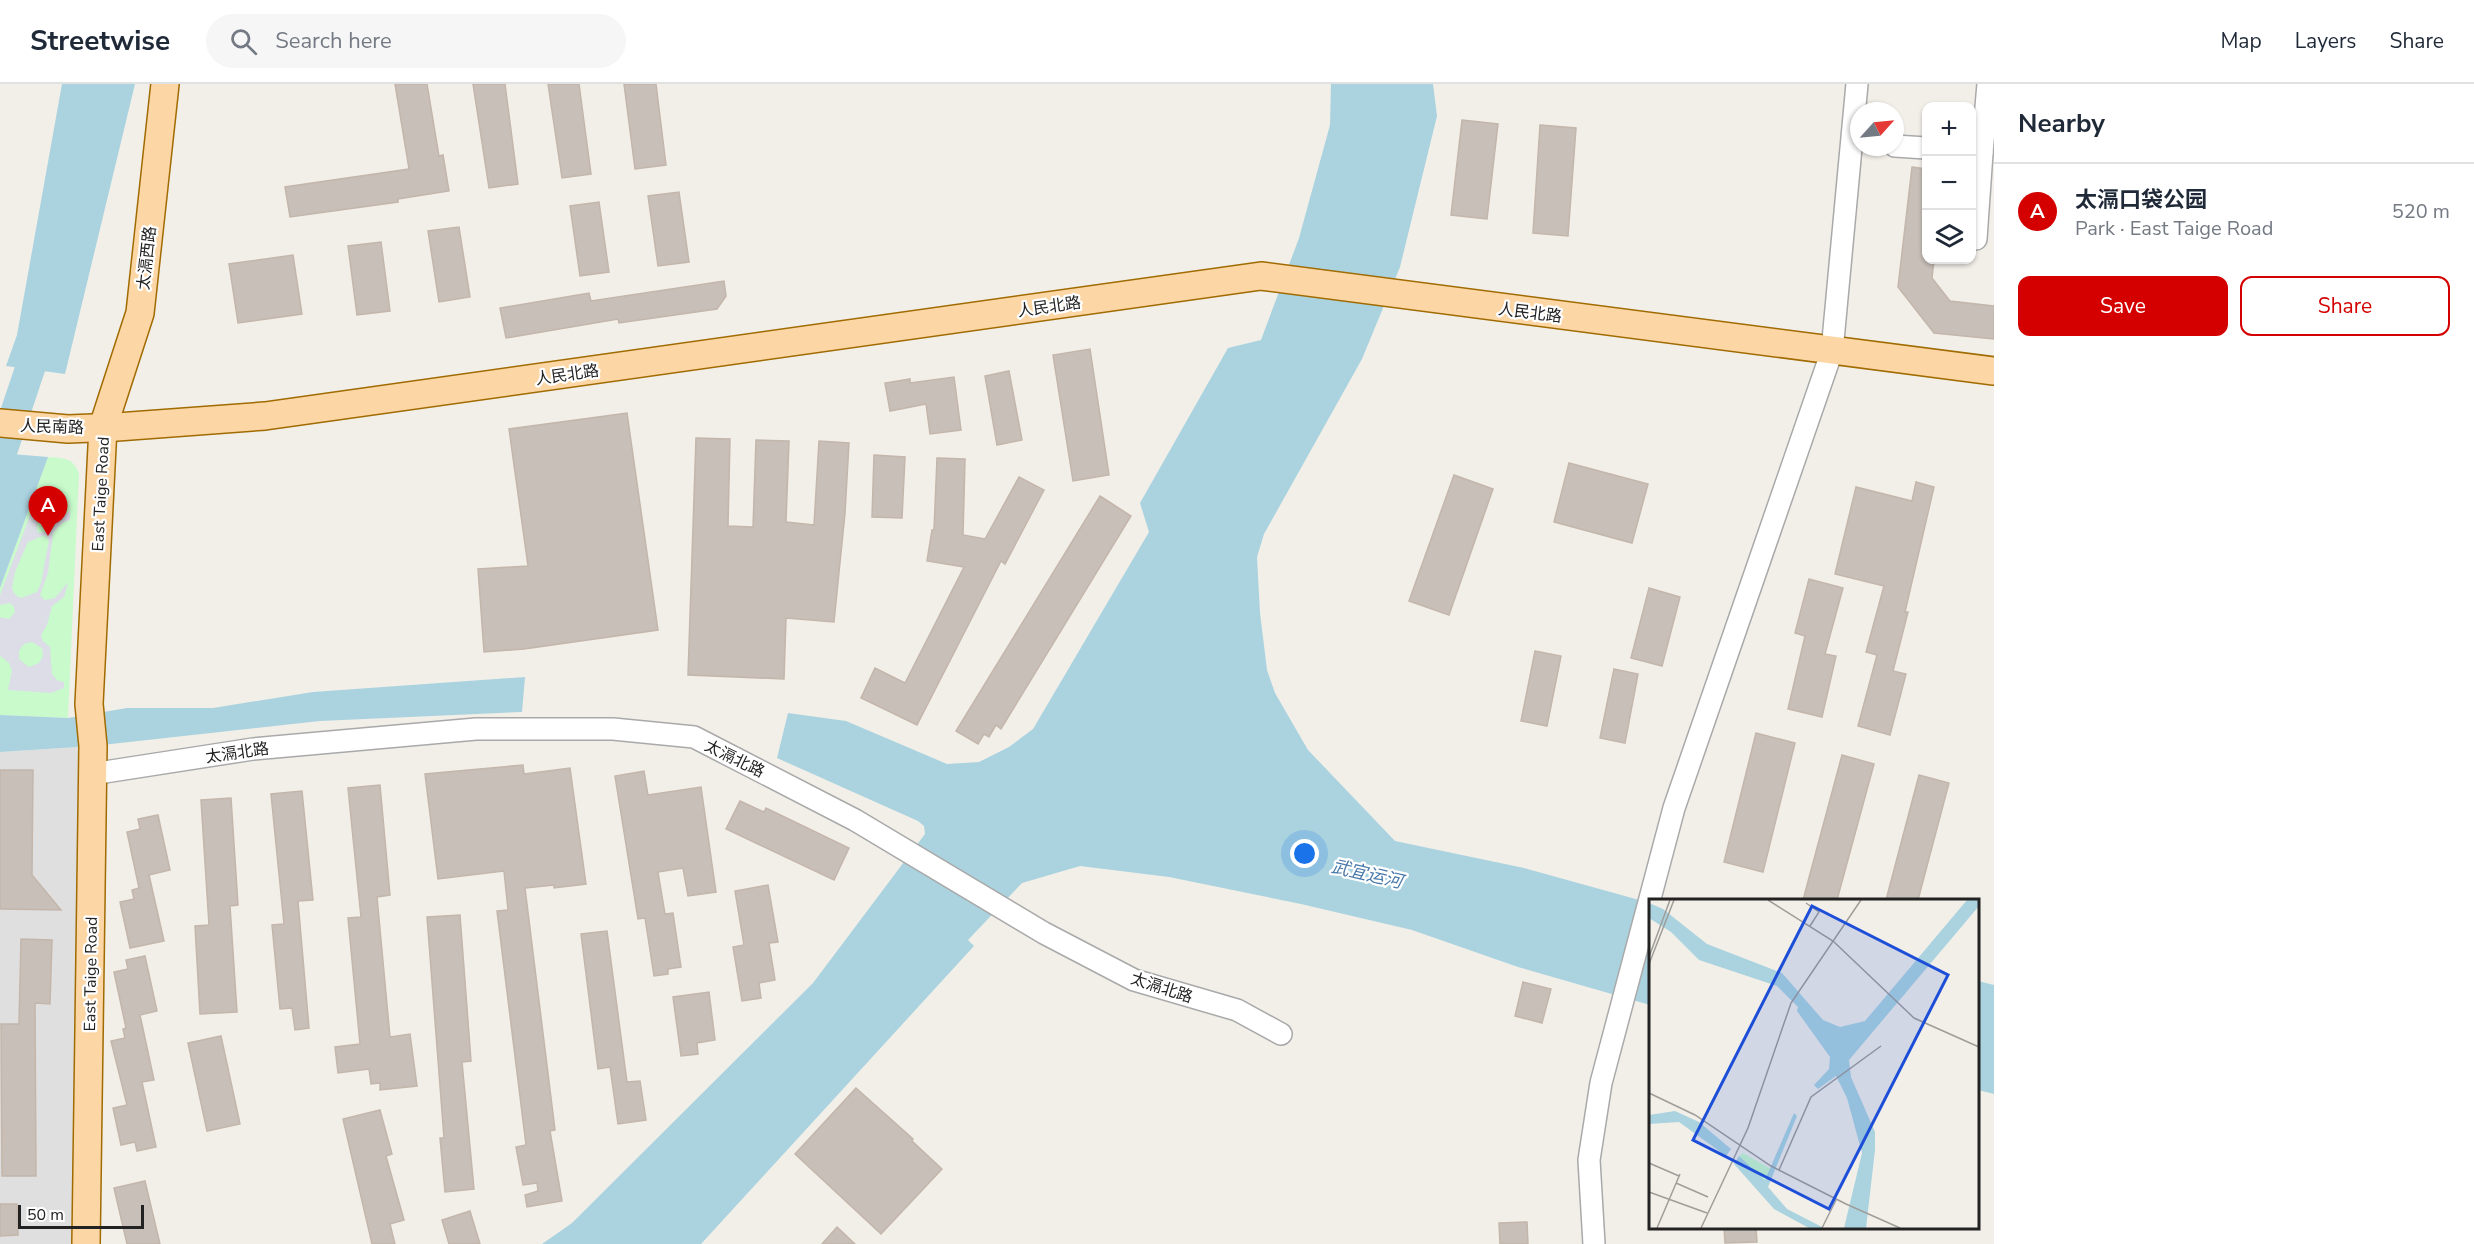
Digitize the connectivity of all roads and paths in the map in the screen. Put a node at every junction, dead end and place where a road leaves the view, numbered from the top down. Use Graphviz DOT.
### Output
graph roads {
  1 [pos="165,84"];
  2 [pos="1857,84"];
  3 [pos="1988,84"];
  4 [pos="1856,102"];
  5 [pos="1904,147"];
  6 [pos="1922,148"];
  7 [pos="1977,152"];
  8 [pos="1853,156"];
  9 [pos="1976,239"];
  10 [pos="1832,351"];
  11 [pos="1994,371"];
  12 [pos="0,423"];
  13 [pos="110,427"];
  14 [pos="92,765"];
  15 [pos="1650,899"];
  16 [pos="1649,902"];
  17 [pos="1281,1035"];
  18 [pos="86,1244"];
  19 [pos="1594,1244"];
  1 -- 13 [label="main road, 太滆西路"];
  2 -- 4 [label="street"];
  3 -- 7 [label="street"];
  5 -- 6 [label="street"];
  7 -- 9 [label="street"];
  8 -- 10 [label="street"];
  10 -- 11 [label="main road, 人民北路"];
  10 -- 13 [label="main road, 人民北路"];
  10 -- 15 [label="street"];
  12 -- 13 [label="main road, 人民南路"];
  13 -- 14 [label="main road, East Taige Road"];
  14 -- 17 [label="street, 太滆北路"];
  14 -- 18 [label="main road, East Taige Road"];
  16 -- 19 [label="street"];
}
